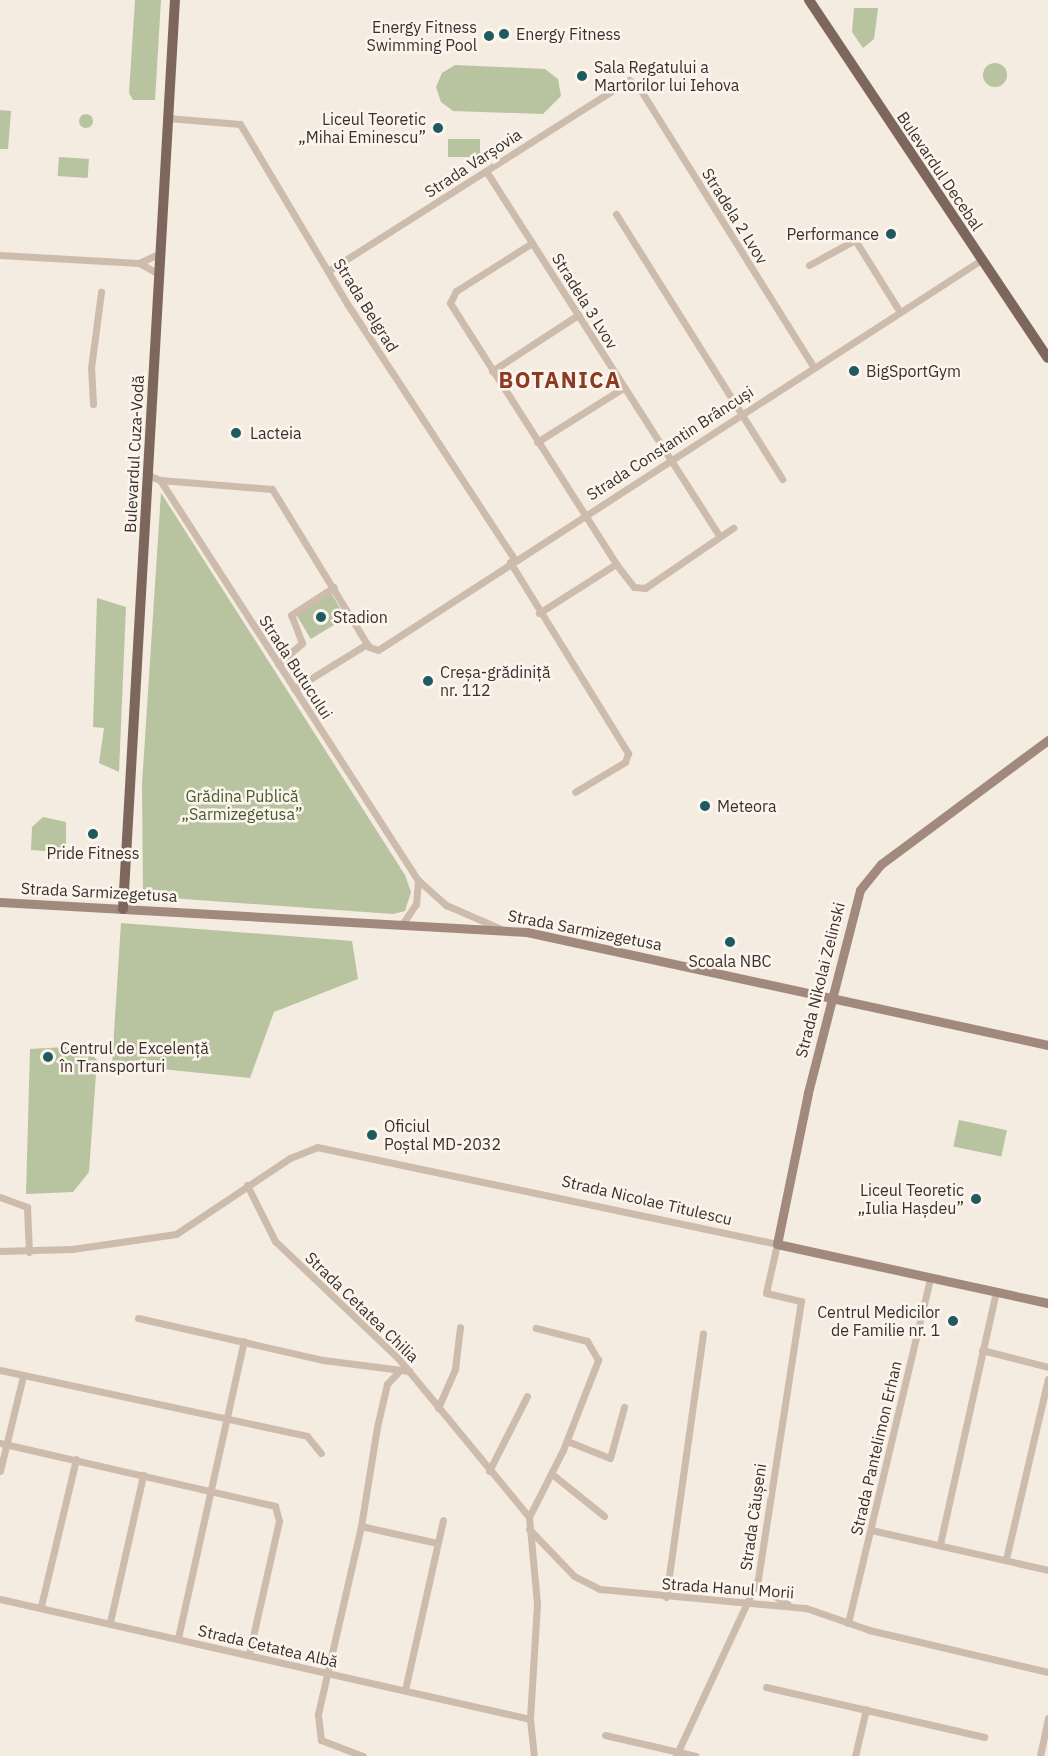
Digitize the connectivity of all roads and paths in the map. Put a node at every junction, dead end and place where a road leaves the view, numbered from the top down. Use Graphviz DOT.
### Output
graph roads {
  1 [pos="175,0"];
  2 [pos="808,0"];
  3 [pos="633,81"];
  4 [pos="168,118"];
  5 [pos="486,171"];
  6 [pos="616,214"];
  7 [pos="532,243"];
  8 [pos="160,253"];
  9 [pos="0,255"];
  10 [pos="981,260"];
  11 [pos="139,263"];
  12 [pos="809,265"];
  13 [pos="328,271"];
  14 [pos="159,274"];
  15 [pos="101,292"];
  16 [pos="900,312"];
  17 [pos="578,315"];
  18 [pos="1048,358"];
  19 [pos="813,366"];
  20 [pos="492,371"];
  21 [pos="623,388"];
  22 [pos="93,404"];
  23 [pos="742,413"];
  24 [pos="537,442"];
  25 [pos="670,460"];
  26 [pos="148,475"];
  27 [pos="160,480"];
  28 [pos="782,480"];
  29 [pos="584,513"];
  30 [pos="733,528"];
  31 [pos="720,537"];
  32 [pos="512,560"];
  33 [pos="615,564"];
  34 [pos="334,587"];
  35 [pos="539,613"];
  36 [pos="367,644"];
  37 [pos="278,664"];
  38 [pos="294,689"];
  39 [pos="1048,740"];
  40 [pos="575,792"];
  41 [pos="418,880"];
  42 [pos="0,902"];
  43 [pos="123,909"];
  44 [pos="403,923"];
  45 [pos="501,928"];
  46 [pos="832,998"];
  47 [pos="1048,1045"];
  48 [pos="247,1185"];
  49 [pos="0,1197"];
  50 [pos="777,1244"];
  51 [pos="0,1251"];
  52 [pos="29,1252"];
  53 [pos="930,1279"];
  54 [pos="996,1292"];
  55 [pos="1048,1303"];
  56 [pos="138,1318"];
  57 [pos="460,1327"];
  58 [pos="536,1328"];
  59 [pos="703,1334"];
  60 [pos="244,1341"];
  61 [pos="982,1350"];
  62 [pos="1048,1366"];
  63 [pos="0,1370"];
  64 [pos="409,1371"];
  65 [pos="398,1372"];
  66 [pos="23,1376"];
  67 [pos="1048,1379"];
  68 [pos="527,1396"];
  69 [pos="624,1407"];
  70 [pos="438,1408"];
  71 [pos="228,1417"];
  72 [pos="567,1441"];
  73 [pos="3,1444"];
  74 [pos="321,1453"];
  75 [pos="76,1459"];
  76 [pos="0,1471"];
  77 [pos="489,1471"];
  78 [pos="552,1474"];
  79 [pos="143,1475"];
  80 [pos="213,1491"];
  81 [pos="604,1516"];
  82 [pos="529,1517"];
  83 [pos="443,1520"];
  84 [pos="361,1526"];
  85 [pos="529,1529"];
  86 [pos="871,1530"];
  87 [pos="437,1543"];
  88 [pos="940,1545"];
  89 [pos="1006,1559"];
  90 [pos="1048,1569"];
  91 [pos="757,1585"];
  92 [pos="666,1597"];
  93 [pos="0,1599"];
  94 [pos="751,1602"];
  95 [pos="790,1605"];
  96 [pos="41,1606"];
  97 [pos="110,1622"];
  98 [pos="848,1623"];
  99 [pos="178,1638"];
  100 [pos="249,1654"];
  101 [pos="1048,1672"];
  102 [pos="326,1674"];
  103 [pos="766,1687"];
  104 [pos="405,1690"];
  105 [pos="866,1709"];
  106 [pos="1048,1718"];
  107 [pos="530,1719"];
  108 [pos="605,1735"];
  109 [pos="984,1737"];
  110 [pos="677,1754"];
  111 [pos="363,1756"];
  112 [pos="534,1756"];
  113 [pos="696,1756"];
  114 [pos="855,1756"];
  115 [pos="1040,1756"];
  1 -- 4 [label="main road, Bulevardul Cuza-Vodă"];
  2 -- 10 [label="main road, Bulevardul Decebal"];
  3 -- 5 [label="street, Strada Varșovia"];
  3 -- 19 [label="street, Stradela 2 Lvov"];
  4 -- 8 [label="main road, Bulevardul Cuza-Vodă"];
  4 -- 13 [label="street, Strada Belgrad"];
  5 -- 7 [label="street, Stradela 3 Lvov"];
  5 -- 13 [label="street, Strada Varșovia"];
  6 -- 23 [label="street"];
  7 -- 17 [label="street, Stradela 3 Lvov"];
  7 -- 20 [label="street"];
  8 -- 11 [label="street"];
  8 -- 14 [label="main road, Bulevardul Cuza-Vodă"];
  9 -- 11 [label="street"];
  10 -- 16 [label="street, Strada Constantin Brâncuși"];
  10 -- 18 [label="main road, Bulevardul Decebal"];
  11 -- 14 [label="street"];
  12 -- 16 [label="street"];
  13 -- 32 [label="street, Strada Belgrad"];
  14 -- 26 [label="main road, Bulevardul Cuza-Vodă"];
  15 -- 22 [label="street"];
  16 -- 19 [label="street, Strada Constantin Brâncuși"];
  17 -- 20 [label="street"];
  17 -- 21 [label="street, Stradela 3 Lvov"];
  19 -- 23 [label="street, Strada Constantin Brâncuși"];
  20 -- 24 [label="street"];
  21 -- 24 [label="street"];
  21 -- 25 [label="street, Stradela 3 Lvov"];
  23 -- 25 [label="street, Strada Constantin Brâncuși"];
  23 -- 28 [label="street"];
  24 -- 29 [label="street"];
  25 -- 29 [label="street, Strada Constantin Brâncuși"];
  25 -- 31 [label="street, Stradela 3 Lvov"];
  26 -- 27 [label="street"];
  26 -- 43 [label="main road, Bulevardul Cuza-Vodă"];
  27 -- 34 [label="street"];
  27 -- 37 [label="street, Strada Butucului"];
  29 -- 32 [label="street, Strada Constantin Brâncuși"];
  29 -- 33 [label="street"];
  30 -- 31 [label="street"];
  31 -- 33 [label="street"];
  32 -- 35 [label="street, Strada Belgrad"];
  32 -- 36 [label="street, Strada Constantin Brâncuși"];
  33 -- 35 [label="street"];
  34 -- 36 [label="street"];
  34 -- 37 [label="street"];
  35 -- 40 [label="street, Strada Belgrad"];
  36 -- 38 [label="street"];
  37 -- 38 [label="street, Strada Butucului"];
  38 -- 41 [label="street, Strada Butucului"];
  39 -- 46 [label="main road, Strada Nikolai Zelinski"];
  41 -- 44 [label="street"];
  41 -- 45 [label="street, Strada Butucului"];
  42 -- 43 [label="main road, Strada Sarmizegetusa"];
  43 -- 44 [label="main road, Strada Sarmizegetusa"];
  44 -- 45 [label="main road, Strada Sarmizegetusa"];
  45 -- 46 [label="main road, Strada Sarmizegetusa"];
  46 -- 47 [label="main road, Strada Sarmizegetusa"];
  46 -- 50 [label="main road, Strada Nikolai Zelinski"];
  48 -- 50 [label="street, Strada Nicolae Titulescu"];
  48 -- 52 [label="street"];
  48 -- 64 [label="street, Strada Cetatea Chilia"];
  49 -- 52 [label="street"];
  50 -- 53 [label="main road, Strada Nicolae Titulescu"];
  50 -- 91 [label="street, Strada Căușeni"];
  51 -- 52 [label="street"];
  53 -- 54 [label="main road, Strada Nicolae Titulescu"];
  53 -- 86 [label="street, Strada Pantelimon Erhan"];
  54 -- 55 [label="main road, Strada Nicolae Titulescu"];
  54 -- 61 [label="street"];
  56 -- 60 [label="street"];
  57 -- 70 [label="street"];
  58 -- 72 [label="street"];
  59 -- 92 [label="street"];
  60 -- 65 [label="street"];
  60 -- 71 [label="street"];
  61 -- 62 [label="street"];
  61 -- 88 [label="street"];
  63 -- 66 [label="street"];
  64 -- 65 [label="street"];
  64 -- 70 [label="street, Strada Cetatea Chilia"];
  65 -- 84 [label="street"];
  66 -- 71 [label="street"];
  66 -- 73 [label="street"];
  67 -- 89 [label="street"];
  68 -- 77 [label="street"];
  69 -- 72 [label="street"];
  70 -- 77 [label="street, Strada Cetatea Chilia"];
  71 -- 74 [label="street"];
  71 -- 80 [label="street"];
  72 -- 78 [label="street"];
  73 -- 75 [label="street"];
  73 -- 76 [label="street"];
  75 -- 79 [label="street"];
  75 -- 96 [label="street"];
  77 -- 82 [label="street, Strada Cetatea Chilia"];
  78 -- 81 [label="street"];
  78 -- 82 [label="street"];
  79 -- 80 [label="street"];
  79 -- 97 [label="street"];
  80 -- 99 [label="street"];
  80 -- 100 [label="street"];
  82 -- 85 [label="street"];
  83 -- 87 [label="street"];
  84 -- 87 [label="street"];
  84 -- 102 [label="street"];
  85 -- 92 [label="street, Strada Hanul Morii"];
  85 -- 107 [label="street"];
  86 -- 88 [label="street"];
  86 -- 98 [label="street, Strada Pantelimon Erhan"];
  87 -- 104 [label="street"];
  88 -- 89 [label="street"];
  89 -- 90 [label="street"];
  91 -- 94 [label="street, Strada Căușeni"];
  91 -- 95 [label="street"];
  92 -- 94 [label="street, Strada Hanul Morii"];
  93 -- 96 [label="street, Strada Cetatea Albă"];
  94 -- 95 [label="street, Strada Hanul Morii"];
  94 -- 110 [label="street, Strada Căușeni"];
  95 -- 98 [label="street, Strada Hanul Morii"];
  96 -- 97 [label="street, Strada Cetatea Albă"];
  97 -- 99 [label="street, Strada Cetatea Albă"];
  98 -- 101 [label="street, Strada Hanul Morii"];
  99 -- 100 [label="street, Strada Cetatea Albă"];
  100 -- 102 [label="street, Strada Cetatea Albă"];
  102 -- 104 [label="street, Strada Cetatea Albă"];
  102 -- 111 [label="street"];
  103 -- 105 [label="street"];
  104 -- 107 [label="street, Strada Cetatea Albă"];
  105 -- 109 [label="street"];
  105 -- 114 [label="street"];
  106 -- 115 [label="street"];
  107 -- 112 [label="street"];
  108 -- 110 [label="street"];
  110 -- 113 [label="street"];
}
